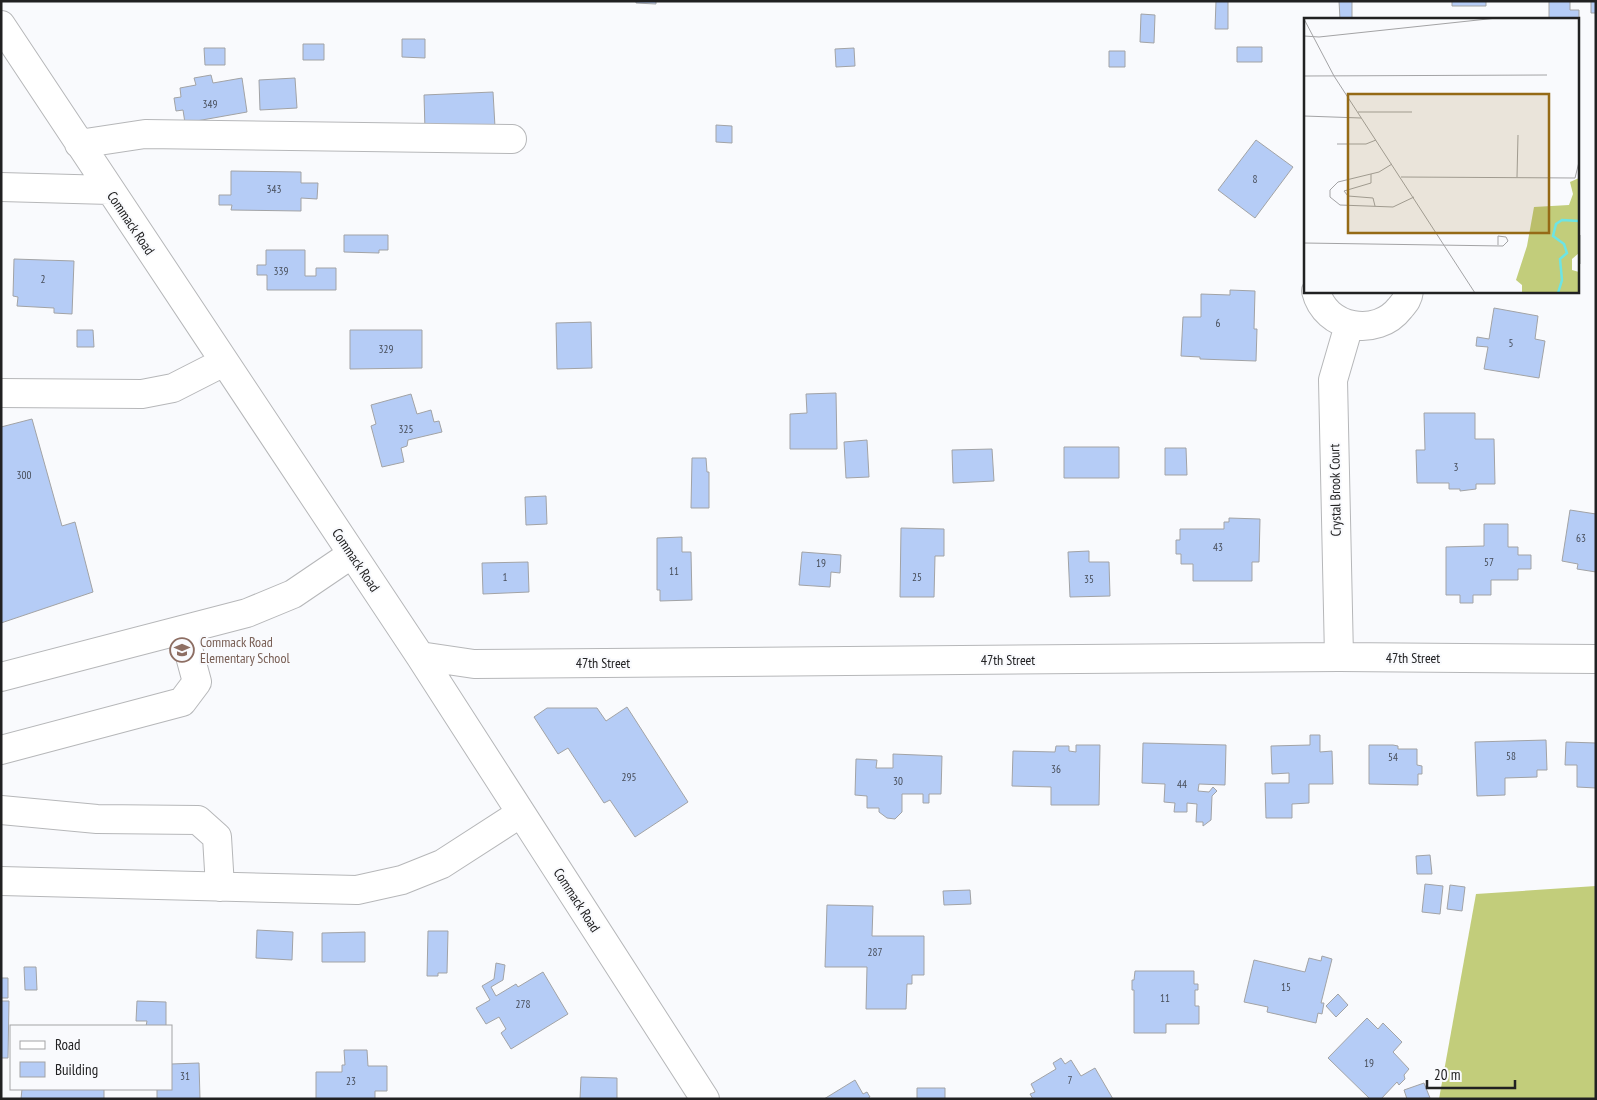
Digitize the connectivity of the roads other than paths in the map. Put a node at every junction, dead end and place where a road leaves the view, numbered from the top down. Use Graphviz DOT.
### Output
graph roads {
  1 [pos="1,25"];
  2 [pos="512,139"];
  3 [pos="79,144"];
  4 [pos="1,187"];
  5 [pos="110,190"];
  6 [pos="1317,292"];
  7 [pos="1409,292"];
  8 [pos="1349,325"];
  9 [pos="224,362"];
  10 [pos="1,393"];
  11 [pos="352,554"];
  12 [pos="183,630"];
  13 [pos="420,656"];
  14 [pos="1339,657"];
  15 [pos="1596,659"];
  16 [pos="1,677"];
  17 [pos="1,750"];
  18 [pos="1,810"];
  19 [pos="521,813"];
  20 [pos="1,882"];
  21 [pos="220,887"];
  22 [pos="705,1099"];
  1 -- 3 [label="street, Commack Road"];
  2 -- 3 [label="street"];
  3 -- 5 [label="street, Commack Road"];
  4 -- 5 [label="street"];
  5 -- 9 [label="street, Commack Road"];
  6 -- 8 [label="street"];
  7 -- 8 [label="street"];
  8 -- 14 [label="street, Crystal Brook Court"];
  9 -- 10 [label="street"];
  9 -- 11 [label="street, Commack Road"];
  11 -- 12 [label="street"];
  11 -- 13 [label="street, Commack Road"];
  12 -- 16 [label="street"];
  12 -- 17 [label="street"];
  13 -- 14 [label="street, 47th Street"];
  13 -- 19 [label="street, Commack Road"];
  14 -- 15 [label="street, 47th Street"];
  18 -- 21 [label="street"];
  19 -- 21 [label="street"];
  19 -- 22 [label="street, Commack Road"];
  20 -- 21 [label="street"];
}
